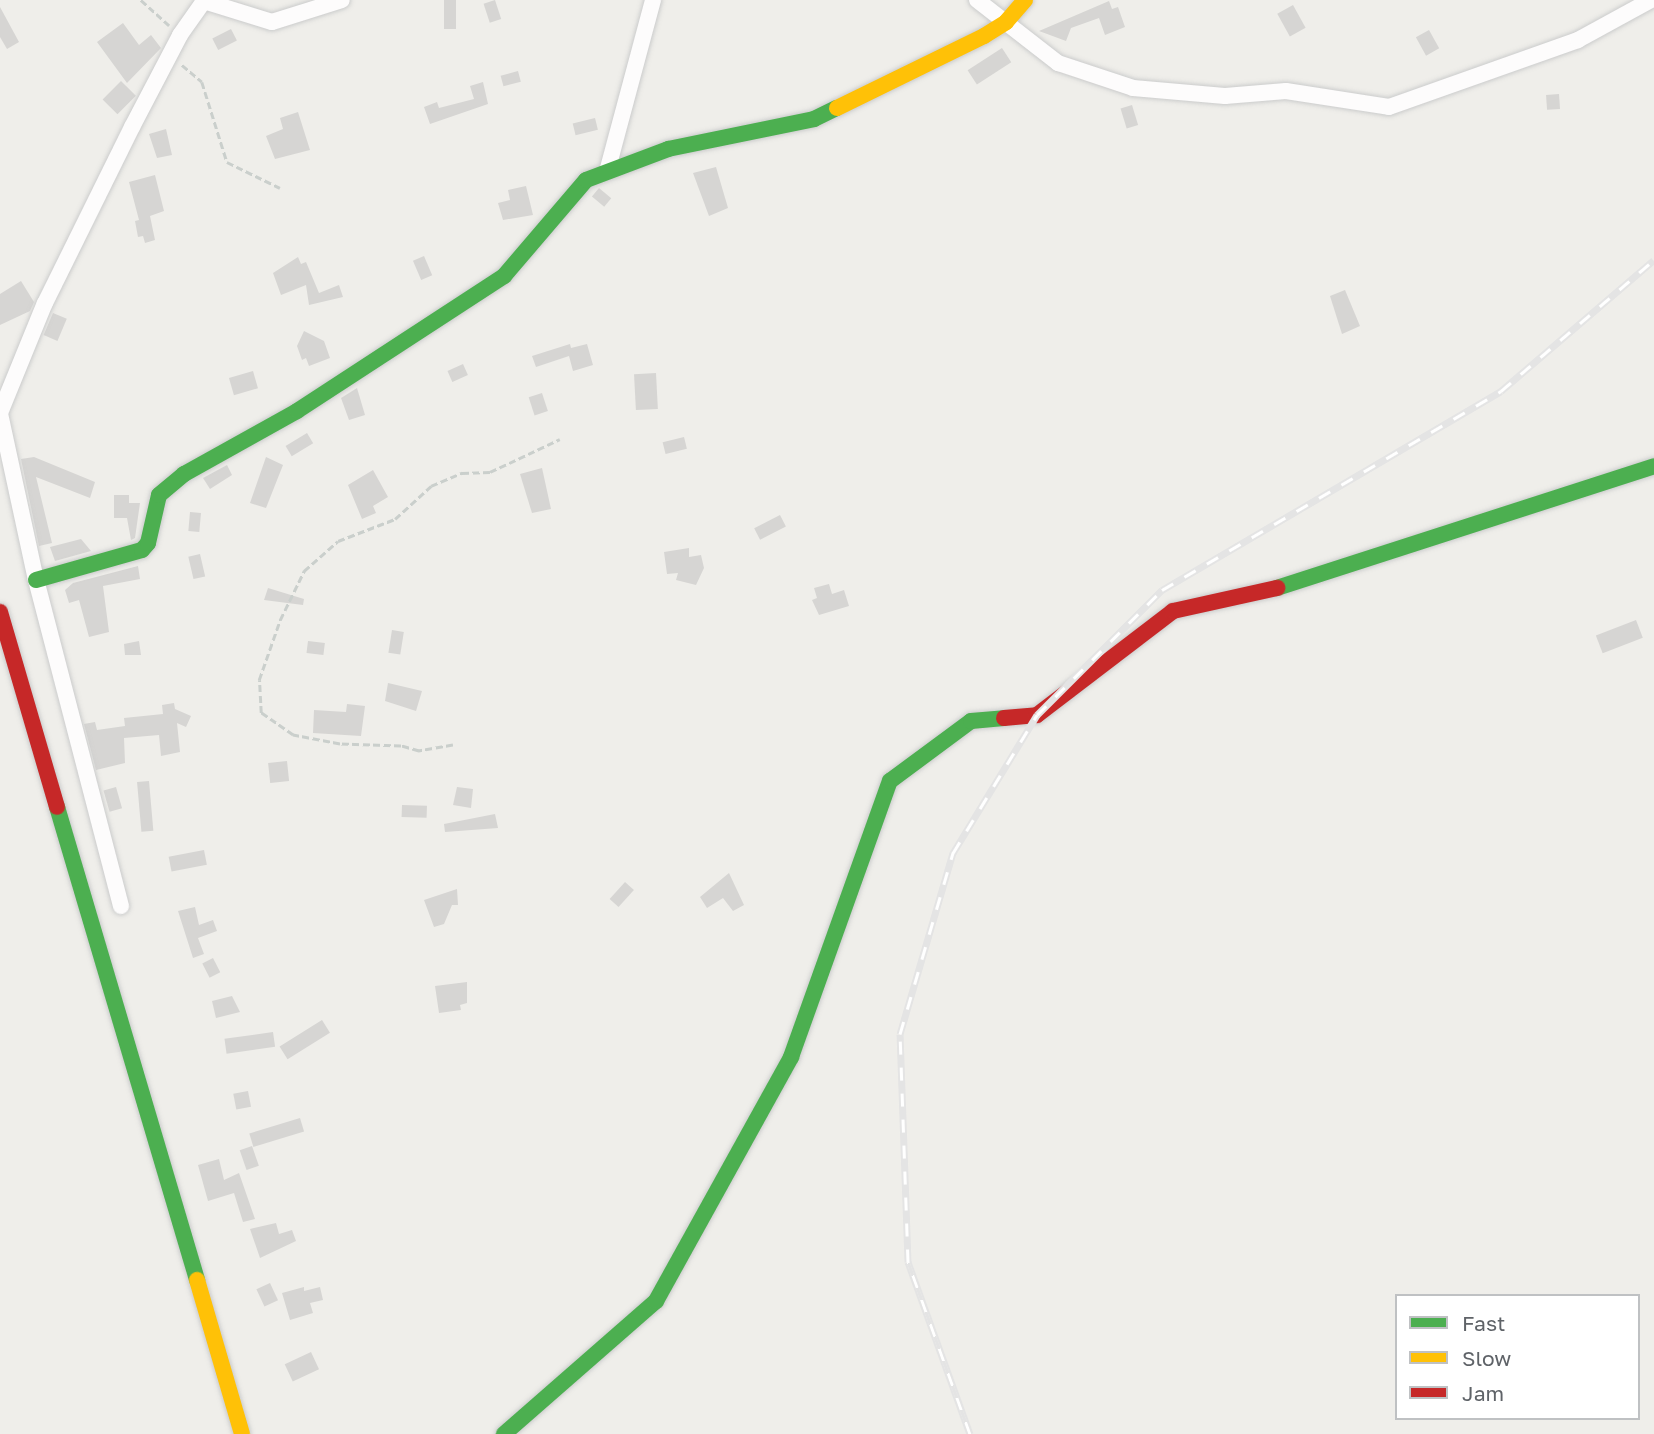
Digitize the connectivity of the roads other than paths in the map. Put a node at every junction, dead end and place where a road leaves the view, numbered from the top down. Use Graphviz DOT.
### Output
graph roads {
  1 [pos="342,0"];
  2 [pos="653,0"];
  3 [pos="977,0"];
  4 [pos="1025,0"];
  5 [pos="1651,0"];
  6 [pos="204,1"];
  7 [pos="1006,22"];
  8 [pos="608,168"];
  9 [pos="1654,466"];
  10 [pos="36,580"];
  11 [pos="0,612"];
  12 [pos="4,640"];
  13 [pos="121,906"];
  14 [pos="242,1434"];
  15 [pos="504,1434"];
  1 -- 6 [label="street"];
  2 -- 8 [label="street"];
  3 -- 7 [label="street"];
  4 -- 7 [label="main road"];
  5 -- 7 [label="street"];
  6 -- 10 [label="street"];
  7 -- 8 [label="main road"];
  8 -- 10 [label="main road"];
  9 -- 15 [label="main road"];
  10 -- 13 [label="street"];
  11 -- 12 [label="main road"];
  12 -- 14 [label="main road"];
}
